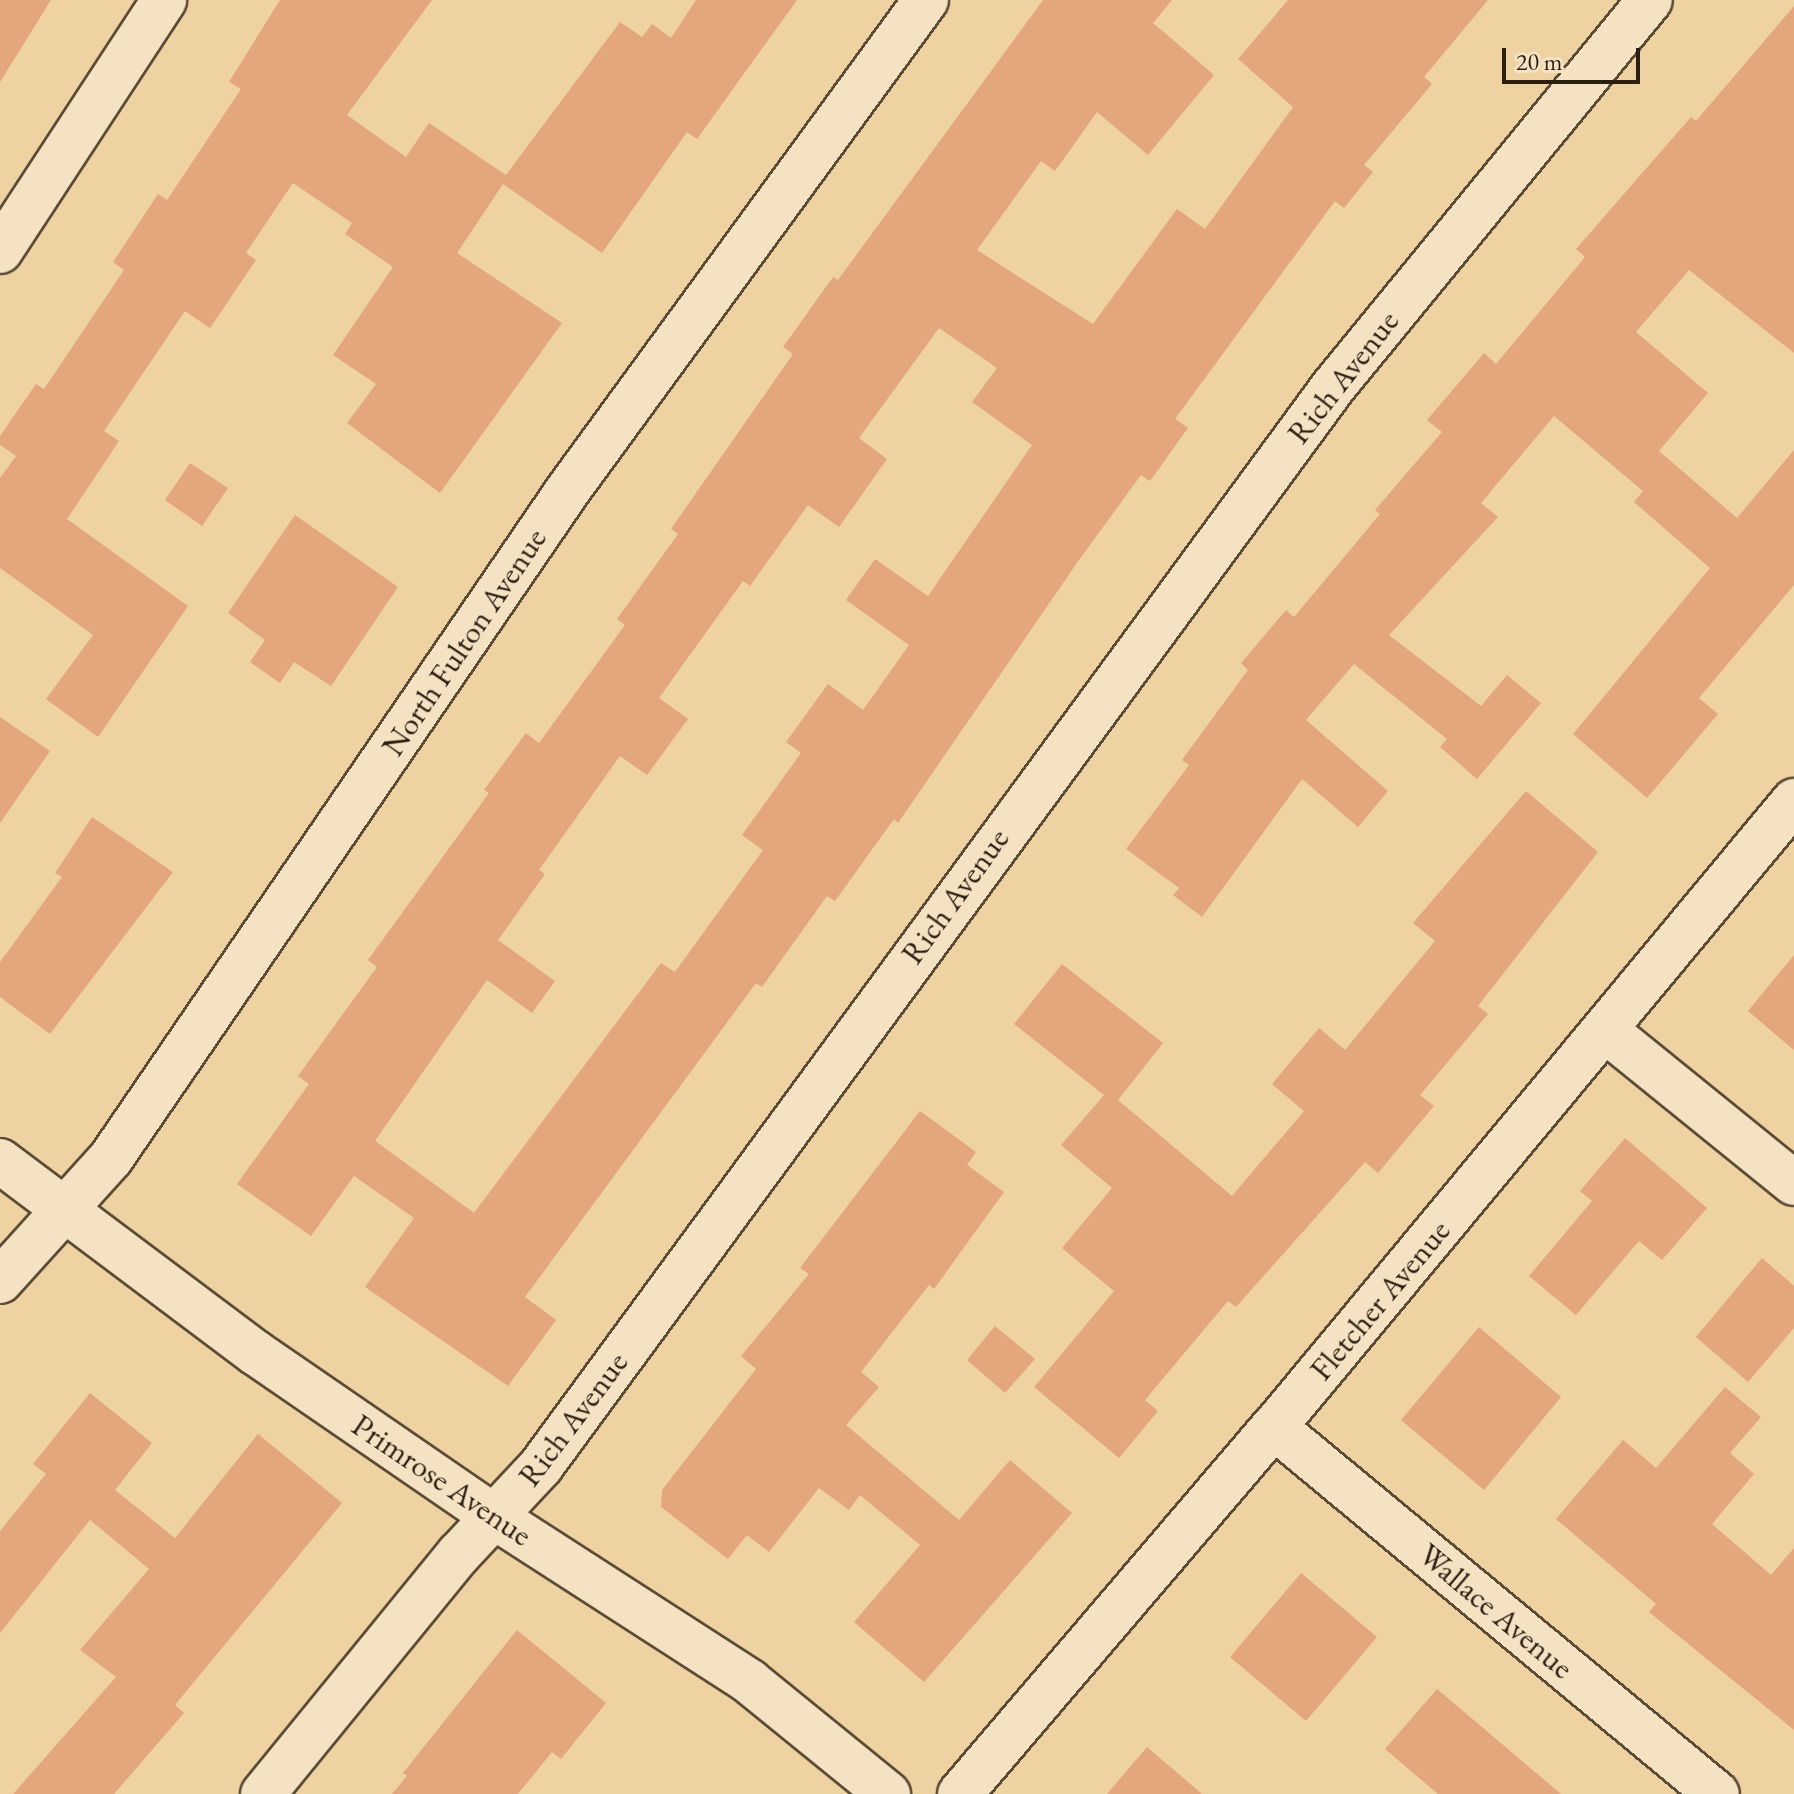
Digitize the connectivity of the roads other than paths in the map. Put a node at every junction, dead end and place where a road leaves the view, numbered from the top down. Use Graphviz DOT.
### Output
graph roads {
  1 [pos="164,0"];
  2 [pos="926,0"];
  3 [pos="1650,0"];
  4 [pos="0,251"];
  5 [pos="1794,801"];
  6 [pos="1605,1030"];
  7 [pos="0,1161"];
  8 [pos="1794,1183"];
  9 [pos="67,1208"];
  10 [pos="0,1281"];
  11 [pos="1274,1427"];
  12 [pos="496,1518"];
  13 [pos="263,1794"];
  14 [pos="888,1794"];
  15 [pos="960,1794"];
  16 [pos="1717,1794"];
  1 -- 4 [label="street"];
  2 -- 9 [label="street, North Fulton Avenue"];
  3 -- 12 [label="street, Rich Avenue"];
  5 -- 6 [label="street, Fletcher Avenue"];
  6 -- 8 [label="street"];
  6 -- 11 [label="street, Fletcher Avenue"];
  7 -- 9 [label="street, Primrose Avenue"];
  9 -- 10 [label="street, North Fulton Avenue"];
  9 -- 12 [label="street, Primrose Avenue"];
  11 -- 15 [label="street, Fletcher Avenue"];
  11 -- 16 [label="street, Wallace Avenue"];
  12 -- 13 [label="street, Rich Avenue"];
  12 -- 14 [label="street, Primrose Avenue"];
}
